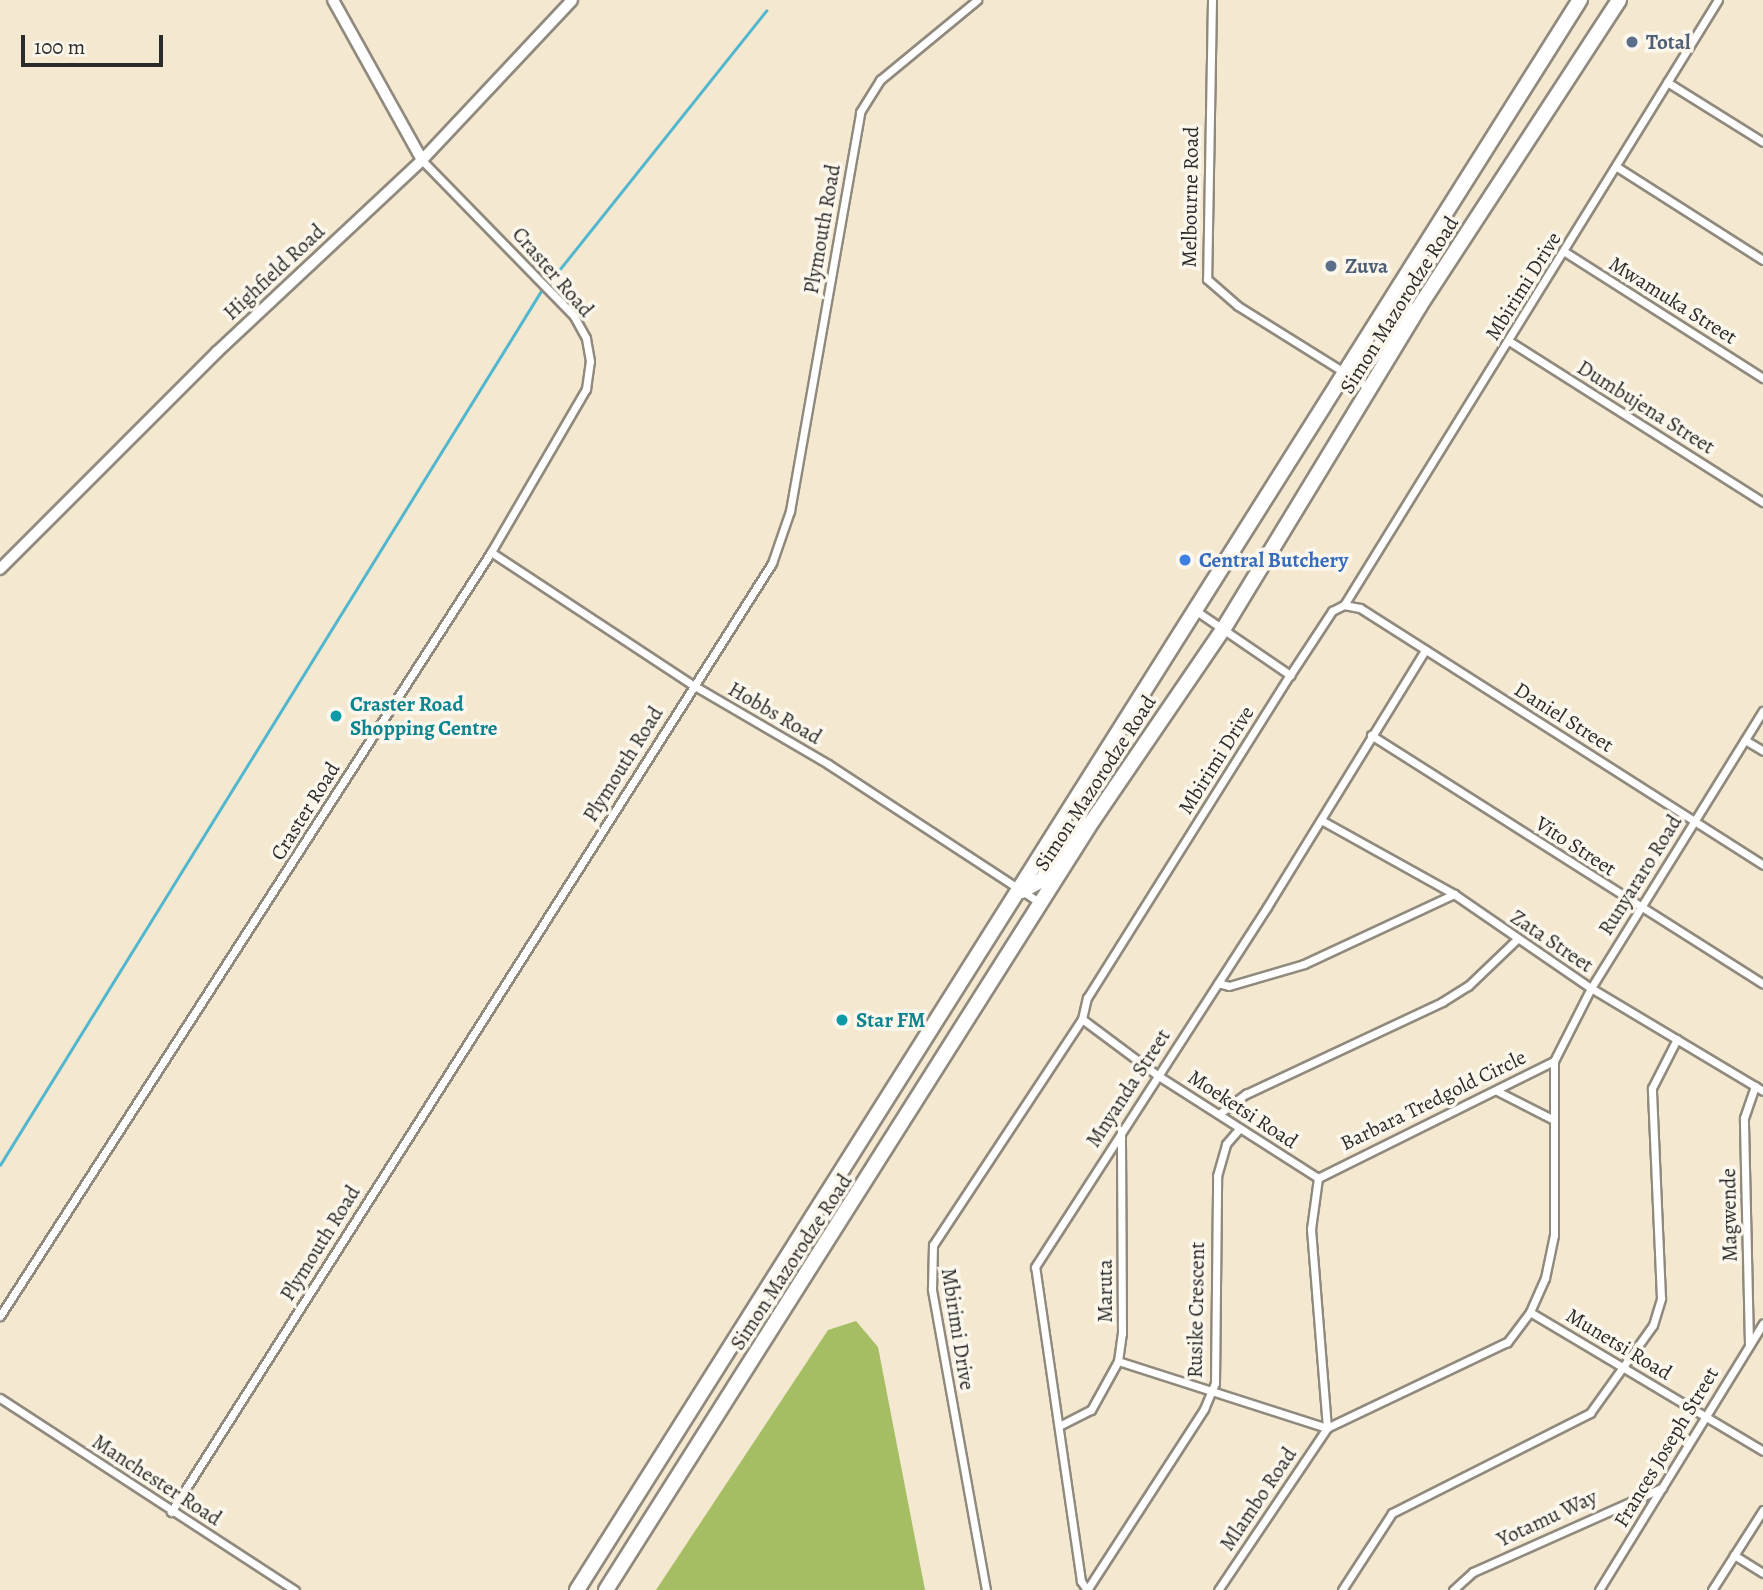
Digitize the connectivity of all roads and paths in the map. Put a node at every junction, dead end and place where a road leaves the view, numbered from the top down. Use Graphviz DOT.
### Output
graph roads {
  1 [pos="333,0"];
  2 [pos="572,0"];
  3 [pos="977,0"];
  4 [pos="1212,0"];
  5 [pos="1580,0"];
  6 [pos="1619,0"];
  7 [pos="1718,0"];
  8 [pos="1667,82"];
  9 [pos="1763,142"];
  10 [pos="422,160"];
  11 [pos="1617,167"];
  12 [pos="1565,252"];
  13 [pos="1763,260"];
  14 [pos="1419,307"];
  15 [pos="1509,341"];
  16 [pos="1348,373"];
  17 [pos="1763,378"];
  18 [pos="1372,389"];
  19 [pos="1763,502"];
  20 [pos="491,552"];
  21 [pos="0,569"];
  22 [pos="1344,605"];
  23 [pos="1198,612"];
  24 [pos="1224,628"];
  25 [pos="1425,650"];
  26 [pos="1290,675"];
  27 [pos="693,685"];
  28 [pos="1763,711"];
  29 [pos="1371,735"];
  30 [pos="1745,740"];
  31 [pos="1763,751"];
  32 [pos="1093,820"];
  33 [pos="1321,821"];
  34 [pos="1694,821"];
  35 [pos="1763,865"];
  36 [pos="1022,891"];
  37 [pos="1454,894"];
  38 [pos="1042,904"];
  39 [pos="1641,908"];
  40 [pos="1517,939"];
  41 [pos="1218,983"];
  42 [pos="1763,984"];
  43 [pos="1591,988"];
  44 [pos="1082,1019"];
  45 [pos="1677,1039"];
  46 [pos="1553,1061"];
  47 [pos="1157,1075"];
  48 [pos="1755,1086"];
  49 [pos="1497,1091"];
  50 [pos="1763,1091"];
  51 [pos="1220,1114"];
  52 [pos="1552,1119"];
  53 [pos="1240,1128"];
  54 [pos="1121,1129"];
  55 [pos="1318,1178"];
  56 [pos="1530,1312"];
  57 [pos="0,1317"];
  58 [pos="1763,1324"];
  59 [pos="1749,1345"];
  60 [pos="1118,1361"];
  61 [pos="1625,1368"];
  62 [pos="1211,1391"];
  63 [pos="0,1398"];
  64 [pos="1705,1415"];
  65 [pos="1059,1426"];
  66 [pos="1327,1428"];
  67 [pos="1763,1451"];
  68 [pos="1662,1488"];
  69 [pos="1763,1510"];
  70 [pos="171,1512"];
  71 [pos="1734,1555"];
  72 [pos="1763,1573"];
  73 [pos="295,1590"];
  74 [pos="577,1590"];
  75 [pos="606,1590"];
  76 [pos="986,1590"];
  77 [pos="1087,1590"];
  78 [pos="1218,1590"];
  79 [pos="1342,1590"];
  80 [pos="1453,1590"];
  81 [pos="1599,1590"];
  82 [pos="1712,1590"];
  1 -- 10 [label="street"];
  2 -- 10 [label="street, Highfield Road"];
  3 -- 27 [label="street, Plymouth Road"];
  4 -- 16 [label="street, Melbourne Road"];
  5 -- 16 [label="highway, Simon Mazorodze Road"];
  6 -- 14 [label="highway, Simon Mazorodze Road"];
  7 -- 8 [label="street, Mbirimi Drive"];
  8 -- 9 [label="street"];
  8 -- 11 [label="street, Mbirimi Drive"];
  10 -- 20 [label="street, Craster Road"];
  10 -- 21 [label="street, Highfield Road"];
  11 -- 12 [label="street, Mbirimi Drive"];
  11 -- 13 [label="street"];
  12 -- 15 [label="street, Mbirimi Drive"];
  12 -- 17 [label="street, Mwamuka Street"];
  14 -- 16 [label="highway"];
  14 -- 18 [label="highway, Simon Mazorodze Road"];
  15 -- 19 [label="street, Dumbujena Street"];
  15 -- 22 [label="street, Mbirimi Drive"];
  16 -- 18 [label="street, Melbourne Road"];
  16 -- 23 [label="highway, Simon Mazorodze Road"];
  18 -- 24 [label="highway, Simon Mazorodze Road"];
  20 -- 27 [label="street, Hobbs Road"];
  20 -- 57 [label="street, Craster Road"];
  22 -- 25 [label="street, Daniel Street"];
  22 -- 26 [label="street, Mbirimi Drive"];
  23 -- 24 [label="street"];
  23 -- 36 [label="highway, Simon Mazorodze Road"];
  24 -- 26 [label="street"];
  24 -- 32 [label="highway, Simon Mazorodze Road"];
  25 -- 29 [label="street, Mnyanda Street"];
  25 -- 34 [label="street, Daniel Street"];
  26 -- 44 [label="street, Mbirimi Drive"];
  27 -- 36 [label="street, Hobbs Road"];
  27 -- 70 [label="street, Plymouth Road"];
  28 -- 30 [label="street, Runyararo Road"];
  29 -- 33 [label="street, Mnyanda Street"];
  29 -- 39 [label="street, Vito Street"];
  30 -- 31 [label="street"];
  30 -- 34 [label="street, Runyararo Road"];
  32 -- 36 [label="highway"];
  32 -- 38 [label="highway, Simon Mazorodze Road"];
  33 -- 37 [label="street, Zata Street"];
  33 -- 41 [label="street, Mnyanda Street"];
  34 -- 35 [label="street, Daniel Street"];
  34 -- 39 [label="street, Runyararo Road"];
  36 -- 38 [label="street, Hobbs Road"];
  36 -- 74 [label="highway, Simon Mazorodze Road"];
  37 -- 40 [label="street, Zata Street"];
  37 -- 41 [label="street"];
  38 -- 75 [label="highway, Simon Mazorodze Road"];
  39 -- 42 [label="street, Vito Street"];
  39 -- 43 [label="street, Runyararo Road"];
  40 -- 43 [label="street, Zata Street"];
  40 -- 51 [label="street"];
  41 -- 47 [label="street, Mnyanda Street"];
  43 -- 45 [label="street, Zata Street"];
  43 -- 46 [label="street, Runyararo Road"];
  44 -- 47 [label="street, Moeketsi Road"];
  44 -- 76 [label="street, Mbirimi Drive"];
  45 -- 48 [label="street, Zata Street"];
  45 -- 61 [label="street"];
  46 -- 49 [label="street, Barbara Tredgold Circle"];
  46 -- 52 [label="street, Barbara Tredgold Circle"];
  47 -- 51 [label="street, Moeketsi Road"];
  47 -- 54 [label="street, Mnyanda Street"];
  48 -- 50 [label="street, Zata Street"];
  48 -- 59 [label="street, Magwende"];
  49 -- 52 [label="street"];
  49 -- 55 [label="street, Barbara Tredgold Circle"];
  51 -- 53 [label="street, Moeketsi Road"];
  52 -- 56 [label="street, Barbara Tredgold Circle"];
  53 -- 55 [label="street, Moeketsi Road"];
  53 -- 62 [label="street, Rusike Crescent"];
  54 -- 60 [label="street, Maruta"];
  54 -- 65 [label="street, Mnyanda Street"];
  55 -- 66 [label="street"];
  56 -- 61 [label="street, Munetsi Road"];
  56 -- 66 [label="street, Barbara Tredgold Circle"];
  58 -- 59 [label="street, Frances Joseph Street"];
  59 -- 64 [label="street, Frances Joseph Street"];
  60 -- 62 [label="street"];
  60 -- 65 [label="street, Maruta"];
  61 -- 64 [label="street, Munetsi Road"];
  61 -- 79 [label="street"];
  62 -- 66 [label="street"];
  62 -- 77 [label="street, Rusike Crescent"];
  63 -- 70 [label="street, Manchester Road"];
  64 -- 67 [label="street, Munetsi Road"];
  64 -- 68 [label="street, Frances Joseph Street"];
  65 -- 77 [label="street, Mnyanda Street"];
  66 -- 78 [label="street, Mlambo Road"];
  68 -- 80 [label="street, Yotamu Way"];
  68 -- 81 [label="street, Frances Joseph Street"];
  69 -- 71 [label="street"];
  70 -- 73 [label="street, Manchester Road"];
  71 -- 72 [label="street"];
  71 -- 82 [label="street"];
}
